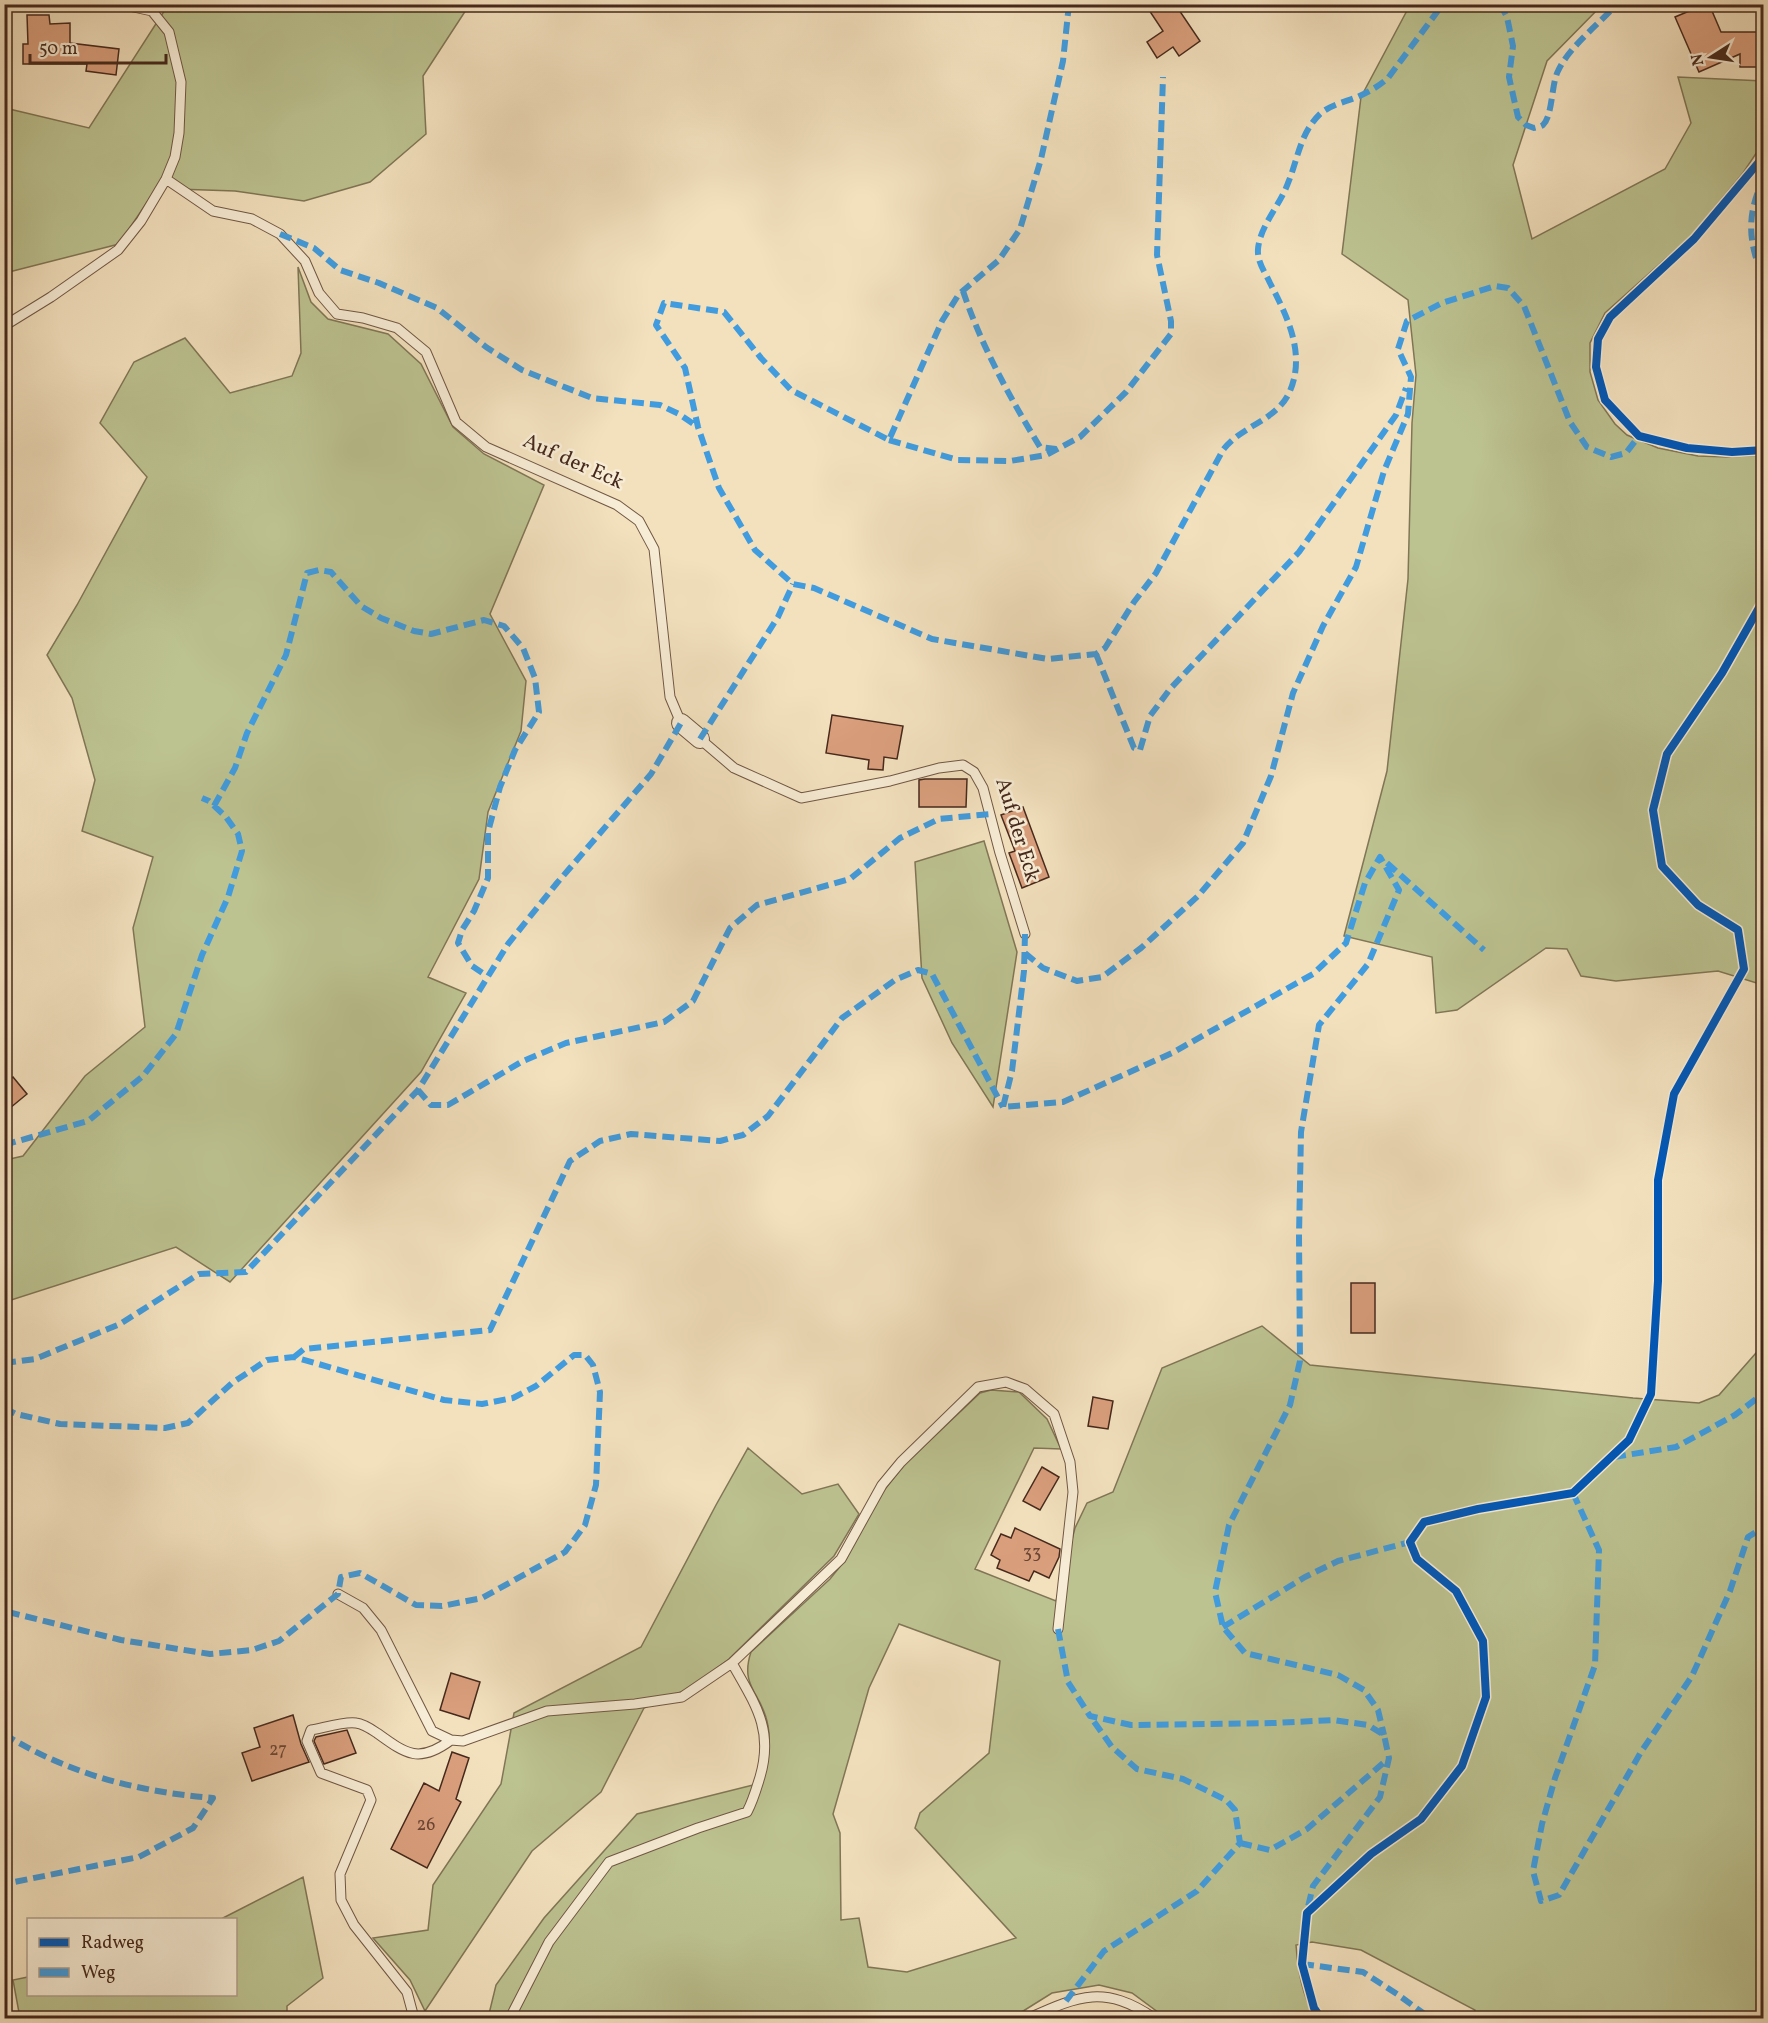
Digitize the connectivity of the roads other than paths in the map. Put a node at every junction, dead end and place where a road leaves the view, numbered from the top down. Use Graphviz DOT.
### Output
graph roads {
  1 [pos="30,4"];
  2 [pos="71,4"];
  3 [pos="4,6"];
  4 [pos="166,179"];
  5 [pos="4,326"];
  6 [pos="681,723"];
  7 [pos="700,739"];
  8 [pos="1025,934"];
  9 [pos="338,1594"];
  10 [pos="1058,1629"];
  11 [pos="732,1663"];
  12 [pos="451,1740"];
  13 [pos="1029,2018"];
  14 [pos="414,2019"];
  15 [pos="510,2019"];
  16 [pos="1155,2019"];
  1 -- 3 [label="lane"];
  2 -- 4 [label="lane"];
  4 -- 5 [label="lane"];
  4 -- 6 [label="lane, Auf der Eck"];
  6 -- 7 [label="street, Auf der Eck"];
  7 -- 8 [label="lane, Auf der Eck"];
  9 -- 12 [label="lane"];
  10 -- 11 [label="lane"];
  11 -- 12 [label="lane"];
  11 -- 15 [label="lane"];
  12 -- 14 [label="lane"];
  13 -- 16 [label="lane"];
}
